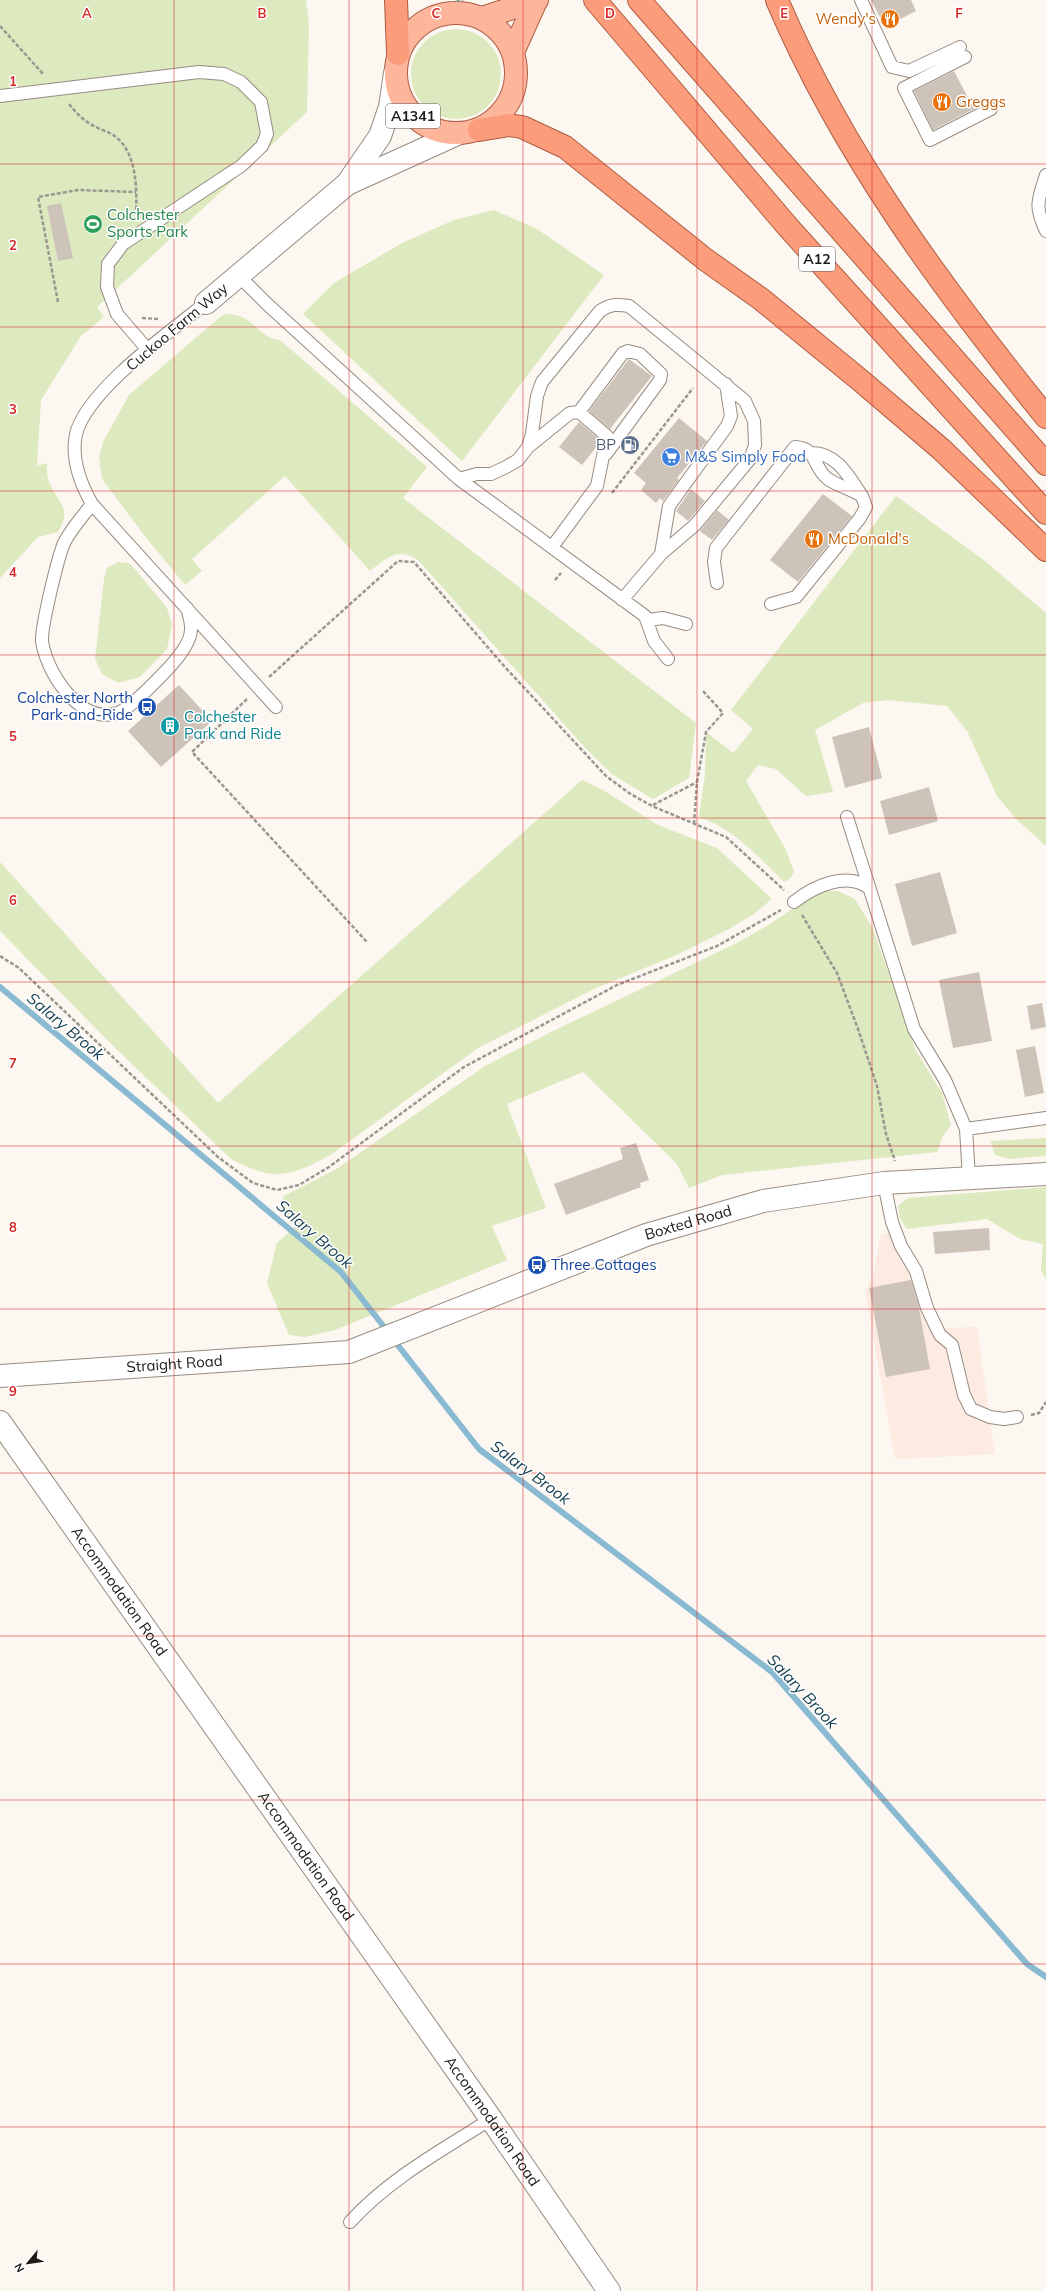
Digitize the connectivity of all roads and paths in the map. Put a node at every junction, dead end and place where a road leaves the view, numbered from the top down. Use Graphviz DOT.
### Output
graph roads {
  1 [pos="463,0"];
  2 [pos="536,0"];
  3 [pos="595,0"];
  4 [pos="639,0"];
  5 [pos="777,0"];
  6 [pos="861,0"];
  7 [pos="404,6"];
  8 [pos="482,18"];
  9 [pos="0,26"];
  10 [pos="513,52"];
  11 [pos="397,63"];
  12 [pos="46,78"];
  13 [pos="0,96"];
  14 [pos="66,101"];
  15 [pos="992,109"];
  16 [pos="479,130"];
  17 [pos="457,134"];
  18 [pos="1046,176"];
  19 [pos="347,184"];
  20 [pos="136,192"];
  21 [pos="136,213"];
  22 [pos="1046,230"];
  23 [pos="238,275"];
  24 [pos="58,302"];
  25 [pos="206,303"];
  26 [pos="139,316"];
  27 [pos="165,318"];
  28 [pos="148,350"];
  29 [pos="726,384"];
  30 [pos="693,388"];
  31 [pos="579,412"];
  32 [pos="1046,418"];
  33 [pos="528,447"];
  34 [pos="812,453"];
  35 [pos="601,461"];
  36 [pos="1046,464"];
  37 [pos="459,479"];
  38 [pos="611,495"];
  39 [pos="862,496"];
  40 [pos="92,504"];
  41 [pos="1046,513"];
  42 [pos="552,547"];
  43 [pos="1046,550"];
  44 [pos="661,554"];
  45 [pos="717,583"];
  46 [pos="622,600"];
  47 [pos="772,604"];
  48 [pos="188,608"];
  49 [pos="647,618"];
  50 [pos="686,624"];
  51 [pos="668,659"];
  52 [pos="259,688"];
  53 [pos="703,691"];
  54 [pos="276,707"];
  55 [pos="697,782"];
  56 [pos="652,806"];
  57 [pos="847,818"];
  58 [pos="694,824"];
  59 [pos="869,888"];
  60 [pos="794,902"];
  61 [pos="368,942"];
  62 [pos="0,956"];
  63 [pos="1046,1118"];
  64 [pos="966,1128"];
  65 [pos="1046,1174"];
  66 [pos="969,1178"];
  67 [pos="884,1183"];
  68 [pos="349,1352"];
  69 [pos="0,1376"];
  70 [pos="1018,1417"];
  71 [pos="0,1422"];
  72 [pos="491,2119"];
  73 [pos="350,2222"];
  74 [pos="609,2291"];
  1 -- 7 [label="path"];
  2 -- 8 [label="main road"];
  2 -- 10 [label="main road"];
  3 -- 41 [label="highway, A12"];
  4 -- 36 [label="highway, A12"];
  5 -- 32 [label="highway"];
  6 -- 15 [label="lane"];
  7 -- 11 [label="highway"];
  8 -- 10 [label="main road, A1341"];
  8 -- 11 [label="main road, A1341"];
  9 -- 12 [label="path"];
  10 -- 16 [label="main road, A1341"];
  11 -- 17 [label="main road, A1341"];
  11 -- 19 [label="street, Cuckoo Farm Way"];
  13 -- 28 [label="lane"];
  14 -- 20 [label="path"];
  16 -- 17 [label="main road, A1341"];
  16 -- 43 [label="highway"];
  17 -- 19 [label="street, Cuckoo Farm Way"];
  18 -- 22 [label="lane"];
  19 -- 23 [label="street, Cuckoo Farm Way"];
  20 -- 21 [label="path"];
  20 -- 24 [label="path"];
  23 -- 25 [label="street, Cuckoo Farm Way"];
  23 -- 37 [label="lane"];
  25 -- 28 [label="lane, Cuckoo Farm Way"];
  26 -- 27 [label="path"];
  28 -- 40 [label="lane, Cuckoo Farm Way"];
  29 -- 33 [label="lane"];
  29 -- 44 [label="lane"];
  29 -- 44 [label="lane"];
  30 -- 38 [label="path"];
  31 -- 33 [label="lane"];
  31 -- 35 [label="lane"];
  31 -- 35 [label="lane"];
  33 -- 37 [label="lane"];
  34 -- 39 [label="lane"];
  34 -- 39 [label="lane"];
  34 -- 45 [label="lane"];
  35 -- 42 [label="lane"];
  37 -- 42 [label="lane"];
  39 -- 47 [label="lane"];
  40 -- 48 [label="lane, Cuckoo Farm Way"];
  40 -- 48 [label="lane"];
  42 -- 46 [label="lane"];
  44 -- 46 [label="lane"];
  46 -- 49 [label="lane"];
  48 -- 52 [label="lane, Cuckoo Farm Way"];
  49 -- 50 [label="lane"];
  49 -- 51 [label="lane"];
  52 -- 54 [label="lane, Cuckoo Farm Way"];
  52 -- 56 [label="path"];
  52 -- 61 [label="path"];
  53 -- 55 [label="path"];
  55 -- 56 [label="path"];
  55 -- 58 [label="path"];
  56 -- 58 [label="path"];
  57 -- 59 [label="lane"];
  58 -- 60 [label="path"];
  59 -- 60 [label="lane"];
  59 -- 64 [label="lane"];
  60 -- 62 [label="path"];
  60 -- 67 [label="path"];
  63 -- 64 [label="lane"];
  64 -- 66 [label="lane"];
  65 -- 66 [label="street, Boxted Road"];
  66 -- 67 [label="street, Boxted Road"];
  67 -- 68 [label="street, Boxted Road"];
  67 -- 70 [label="lane"];
  68 -- 69 [label="street, Straight Road"];
  71 -- 72 [label="street, Accommodation Road"];
  72 -- 73 [label="lane"];
  72 -- 74 [label="street, Accommodation Road"];
}
